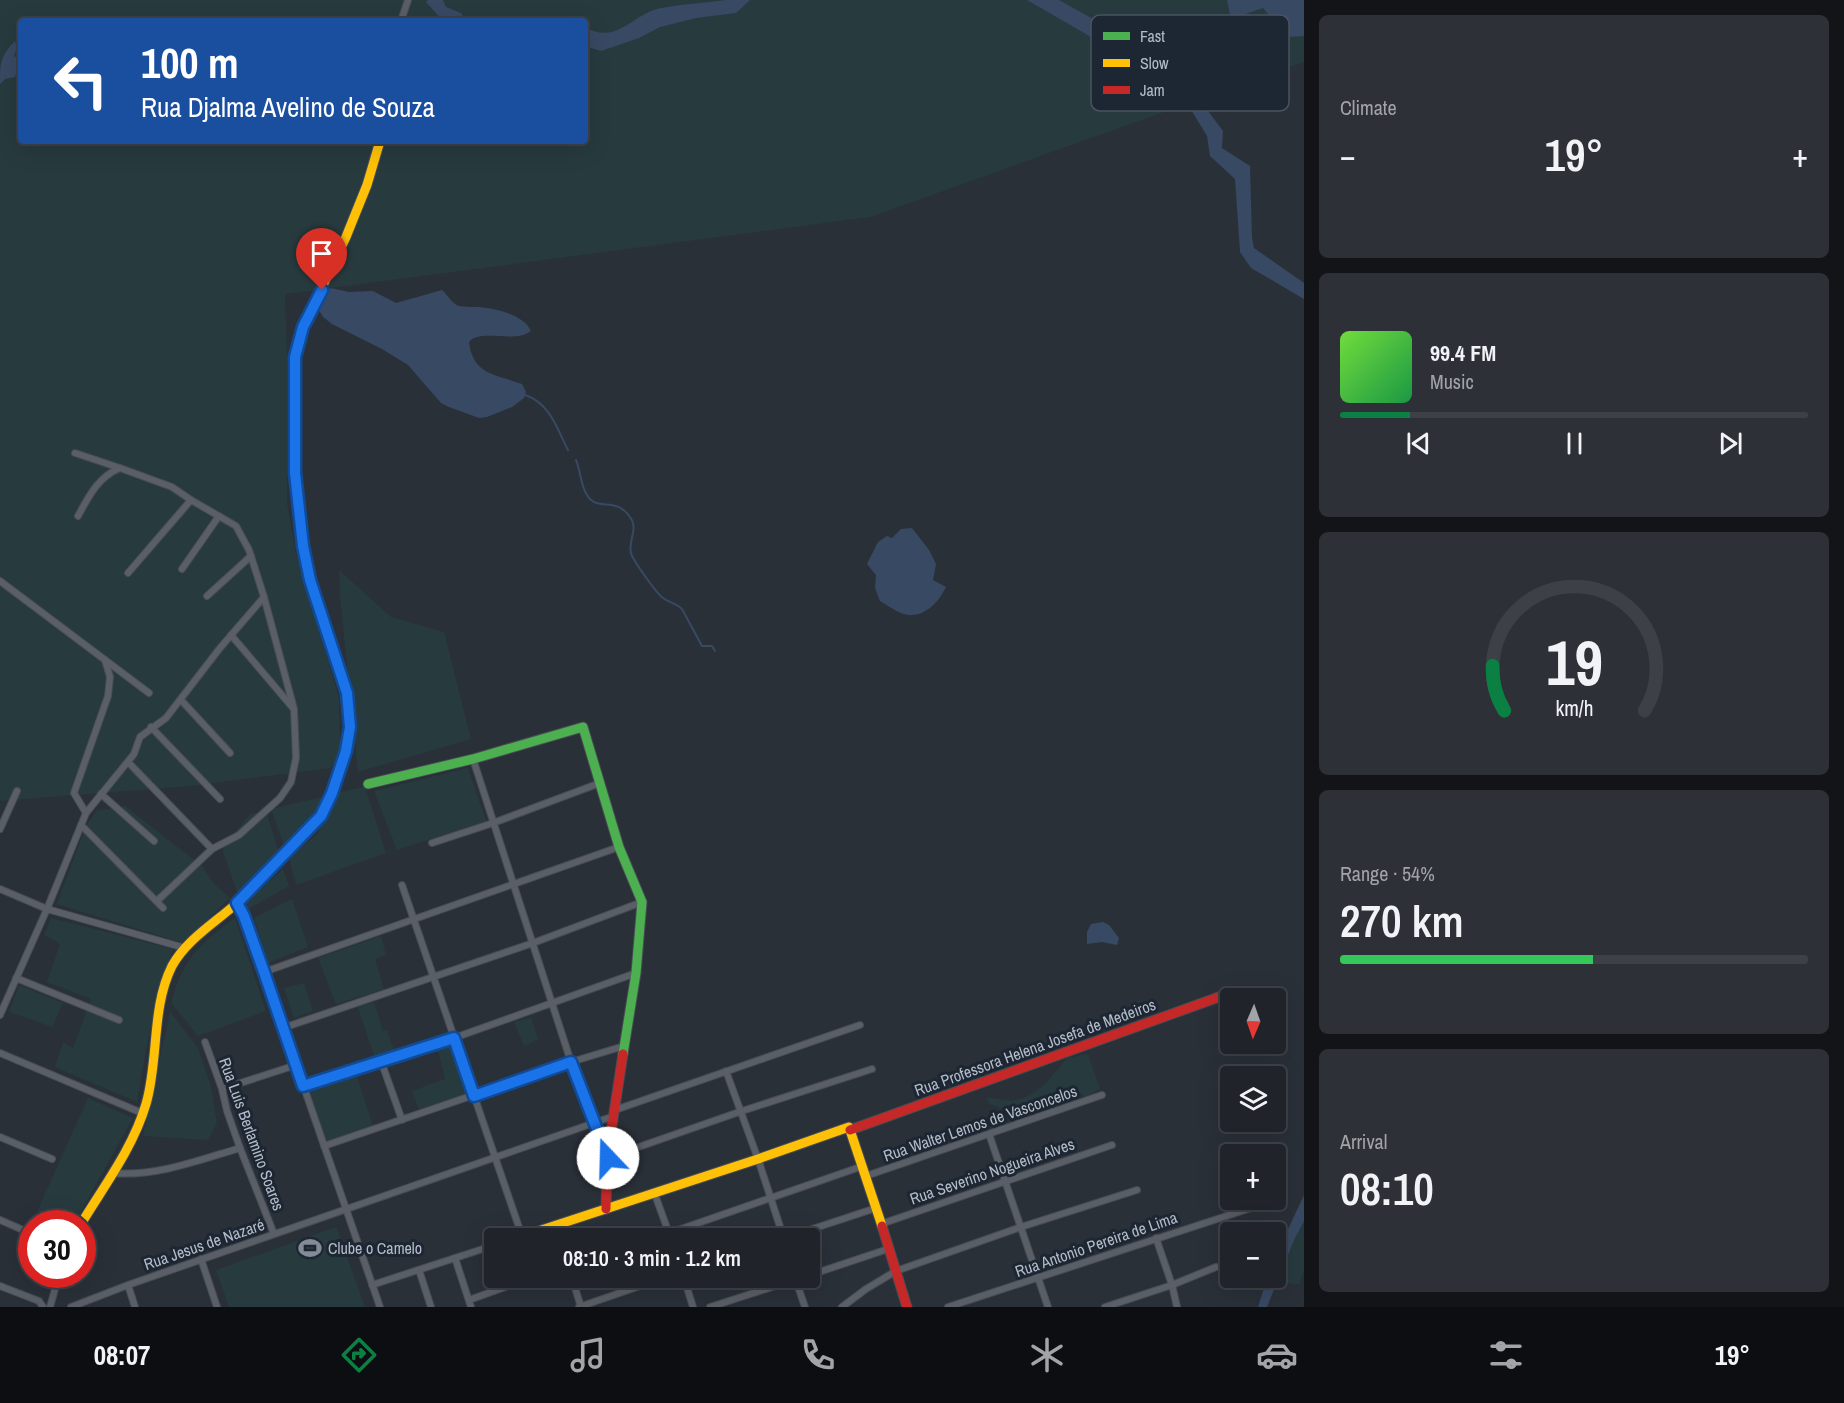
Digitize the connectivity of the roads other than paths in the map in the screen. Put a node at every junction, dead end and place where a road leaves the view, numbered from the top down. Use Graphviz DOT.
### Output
graph roads {
  1 [pos="408,0"];
  2 [pos="402,18"];
  3 [pos="379,144"];
  4 [pos="75,453"];
  5 [pos="120,468"];
  6 [pos="191,500"];
  7 [pos="78,516"];
  8 [pos="219,516"];
  9 [pos="251,556"];
  10 [pos="182,569"];
  11 [pos="128,573"];
  12 [pos="0,581"];
  13 [pos="207,596"];
  14 [pos="264,597"];
  15 [pos="231,635"];
  16 [pos="105,660"];
  17 [pos="149,693"];
  18 [pos="181,700"];
  19 [pos="294,710"];
  20 [pos="151,728"];
  21 [pos="230,753"];
  22 [pos="473,759"];
  23 [pos="128,762"];
  24 [pos="600,783"];
  25 [pos="368,784"];
  26 [pos="17,792"];
  27 [pos="101,794"];
  28 [pos="220,799"];
  29 [pos="86,813"];
  30 [pos="493,823"];
  31 [pos="81,825"];
  32 [pos="0,829"];
  33 [pos="154,841"];
  34 [pos="432,843"];
  35 [pos="619,848"];
  36 [pos="212,849"];
  37 [pos="402,885"];
  38 [pos="514,886"];
  39 [pos="0,889"];
  40 [pos="157,901"];
  41 [pos="642,902"];
  42 [pos="237,903"];
  43 [pos="163,908"];
  44 [pos="47,909"];
  45 [pos="413,919"];
  46 [pos="533,943"];
  47 [pos="185,948"];
  48 [pos="264,972"];
  49 [pos="636,973"];
  50 [pos="434,976"];
  51 [pos="16,978"];
  52 [pos="1220,997"];
  53 [pos="552,1003"];
  54 [pos="0,1015"];
  55 [pos="118,1020"];
  56 [pos="860,1025"];
  57 [pos="283,1028"];
  58 [pos="454,1038"];
  59 [pos="205,1042"];
  60 [pos="624,1046"];
  61 [pos="0,1053"];
  62 [pos="381,1061"];
  63 [pos="571,1062"];
  64 [pos="296,1065"];
  65 [pos="872,1070"];
  66 [pos="726,1071"];
  67 [pos="303,1086"];
  68 [pos="222,1089"];
  69 [pos="1102,1095"];
  70 [pos="474,1096"];
  71 [pos="742,1111"];
  72 [pos="142,1113"];
  73 [pos="614,1113"];
  74 [pos="402,1120"];
  75 [pos="594,1123"];
  76 [pos="849,1128"];
  77 [pos="989,1134"];
  78 [pos="0,1137"];
  79 [pos="1112,1145"];
  80 [pos="324,1146"];
  81 [pos="240,1148"];
  82 [pos="495,1157"];
  83 [pos="608,1158"];
  84 [pos="52,1159"];
  85 [pos="758,1159"];
  86 [pos="863,1166"];
  87 [pos="111,1173"];
  88 [pos="866,1176"];
  89 [pos="1005,1181"];
  90 [pos="1137,1190"];
  91 [pos="654,1192"];
  92 [pos="770,1197"];
  93 [pos="346,1208"];
  94 [pos="876,1208"];
  95 [pos="606,1209"];
  96 [pos="89,1210"];
  97 [pos="1245,1210"];
  98 [pos="0,1220"];
  99 [pos="881,1224"];
  100 [pos="556,1226"];
  101 [pos="1021,1227"];
  102 [pos="18,1228"];
  103 [pos="515,1228"];
  104 [pos="550,1228"];
  105 [pos="667,1228"];
  106 [pos="691,1228"];
  107 [pos="780,1228"];
  108 [pos="816,1228"];
  109 [pos="274,1234"];
  110 [pos="1156,1238"];
  111 [pos="484,1249"];
  112 [pos="888,1249"];
  113 [pos="455,1258"];
  114 [pos="201,1259"];
  115 [pos="1216,1267"];
  116 [pos="419,1270"];
  117 [pos="896,1271"];
  118 [pos="820,1272"];
  119 [pos="1038,1278"];
  120 [pos="128,1285"];
  121 [pos="372,1285"];
  122 [pos="1172,1285"];
  123 [pos="0,1286"];
  124 [pos="55,1288"];
  125 [pos="507,1288"];
  126 [pos="575,1288"];
  127 [pos="634,1288"];
  128 [pos="687,1288"];
  129 [pos="769,1288"];
  130 [pos="800,1288"];
  131 [pos="470,1304"];
  132 [pos="43,1307"];
  133 [pos="50,1307"];
  134 [pos="71,1307"];
  135 [pos="135,1307"];
  136 [pos="217,1307"];
  137 [pos="380,1307"];
  138 [pos="431,1307"];
  139 [pos="580,1307"];
  140 [pos="693,1307"];
  141 [pos="710,1307"];
  142 [pos="805,1307"];
  143 [pos="842,1307"];
  144 [pos="907,1307"];
  145 [pos="948,1307"];
  146 [pos="1048,1307"];
  147 [pos="1105,1307"];
  148 [pos="1177,1307"];
  1 -- 2 [label="street"];
  3 -- 42 [label="street"];
  4 -- 5 [label="street"];
  5 -- 6 [label="street"];
  5 -- 7 [label="street"];
  6 -- 8 [label="street"];
  6 -- 11 [label="street"];
  8 -- 9 [label="street"];
  8 -- 10 [label="street"];
  9 -- 13 [label="street"];
  9 -- 14 [label="street"];
  12 -- 16 [label="street"];
  14 -- 15 [label="street"];
  14 -- 19 [label="street"];
  15 -- 18 [label="street"];
  15 -- 19 [label="street"];
  16 -- 17 [label="street"];
  16 -- 29 [label="street"];
  18 -- 20 [label="street"];
  18 -- 21 [label="street"];
  19 -- 36 [label="street"];
  20 -- 23 [label="street"];
  20 -- 28 [label="street"];
  22 -- 24 [label="street"];
  22 -- 25 [label="street"];
  22 -- 30 [label="street"];
  23 -- 27 [label="street"];
  23 -- 36 [label="street"];
  24 -- 30 [label="street"];
  24 -- 35 [label="street"];
  26 -- 32 [label="street"];
  27 -- 29 [label="street"];
  27 -- 33 [label="street"];
  29 -- 31 [label="street"];
  30 -- 34 [label="street"];
  30 -- 38 [label="street"];
  31 -- 40 [label="street"];
  31 -- 44 [label="street"];
  35 -- 38 [label="street"];
  35 -- 41 [label="street"];
  36 -- 40 [label="street"];
  37 -- 45 [label="street"];
  38 -- 45 [label="street"];
  38 -- 46 [label="street"];
  39 -- 44 [label="street"];
  40 -- 43 [label="street"];
  41 -- 46 [label="street"];
  41 -- 49 [label="street"];
  42 -- 47 [label="street"];
  42 -- 48 [label="street"];
  44 -- 47 [label="street"];
  44 -- 51 [label="street"];
  45 -- 48 [label="street"];
  45 -- 50 [label="street"];
  46 -- 50 [label="street"];
  46 -- 53 [label="street"];
  47 -- 72 [label="street"];
  48 -- 57 [label="street"];
  49 -- 53 [label="street"];
  49 -- 60 [label="street"];
  50 -- 57 [label="street"];
  50 -- 58 [label="street"];
  51 -- 54 [label="street"];
  51 -- 55 [label="street"];
  52 -- 76 [label="street, Rua Professora Helena Josefa de Medeiros"];
  53 -- 58 [label="street"];
  53 -- 63 [label="street"];
  56 -- 66 [label="street, Rua Jesus de Nazaré"];
  57 -- 64 [label="street"];
  58 -- 62 [label="street"];
  58 -- 70 [label="street"];
  59 -- 68 [label="street, Rua Luis Berlamino Soares"];
  60 -- 63 [label="street"];
  60 -- 73 [label="street"];
  61 -- 72 [label="street"];
  62 -- 67 [label="street"];
  62 -- 74 [label="street"];
  63 -- 70 [label="street"];
  63 -- 75 [label="street"];
  64 -- 67 [label="street"];
  64 -- 68 [label="street"];
  65 -- 71 [label="street"];
  66 -- 71 [label="street"];
  66 -- 73 [label="street, Rua Jesus de Nazaré"];
  67 -- 80 [label="street"];
  68 -- 81 [label="street, Rua Luis Berlamino Soares"];
  69 -- 77 [label="street, Rua Walter Lemos de Vasconcelos"];
  70 -- 74 [label="street"];
  70 -- 82 [label="street"];
  71 -- 83 [label="street"];
  71 -- 85 [label="street"];
  72 -- 87 [label="street"];
  73 -- 75 [label="street, Rua Jesus de Nazaré"];
  73 -- 83 [label="street"];
  74 -- 80 [label="street"];
  75 -- 82 [label="street, Rua Jesus de Nazaré"];
  75 -- 83 [label="street"];
  76 -- 85 [label="street, Rua Professora Helena Josefa de Medeiros"];
  76 -- 86 [label="street"];
  77 -- 88 [label="street, Rua Walter Lemos de Vasconcelos"];
  77 -- 89 [label="street"];
  78 -- 84 [label="street"];
  79 -- 89 [label="street, Rua Severino Nogueira Alves"];
  80 -- 93 [label="street"];
  81 -- 87 [label="street"];
  81 -- 109 [label="street, Rua Luis Berlamino Soares"];
  82 -- 93 [label="street, Rua Jesus de Nazaré"];
  82 -- 103 [label="street"];
  83 -- 95 [label="street"];
  85 -- 91 [label="street, Rua Professora Helena Josefa de Medeiros"];
  85 -- 92 [label="street"];
  86 -- 88 [label="street"];
  86 -- 92 [label="street"];
  87 -- 96 [label="street"];
  88 -- 94 [label="street"];
  89 -- 99 [label="street, Rua Severino Nogueira Alves"];
  89 -- 101 [label="street"];
  90 -- 101 [label="street"];
  91 -- 95 [label="street, Rua Professora Helena Josefa de Medeiros"];
  91 -- 105 [label="street"];
  92 -- 106 [label="street"];
  92 -- 107 [label="street"];
  93 -- 109 [label="street, Rua Jesus de Nazaré"];
  93 -- 121 [label="street"];
  94 -- 99 [label="street"];
  94 -- 108 [label="street"];
  95 -- 100 [label="street, Rua Professora Helena Josefa de Medeiros"];
  97 -- 110 [label="street, Rua Antonio Pereira de Lima"];
  98 -- 102 [label="street"];
  99 -- 112 [label="street"];
  100 -- 104 [label="street, Rua Professora Helena Josefa de Medeiros"];
  101 -- 117 [label="street"];
  101 -- 119 [label="street"];
  109 -- 114 [label="street, Rua Jesus de Nazaré"];
  110 -- 119 [label="street, Rua Antonio Pereira de Lima"];
  110 -- 122 [label="street"];
  111 -- 113 [label="street"];
  112 -- 117 [label="street"];
  112 -- 118 [label="street"];
  113 -- 116 [label="street"];
  113 -- 131 [label="street"];
  114 -- 120 [label="street, Rua Jesus de Nazaré"];
  114 -- 136 [label="street"];
  115 -- 122 [label="street"];
  116 -- 121 [label="street"];
  116 -- 138 [label="street"];
  117 -- 143 [label="street"];
  117 -- 144 [label="street"];
  119 -- 145 [label="street, Rua Antonio Pereira de Lima"];
  119 -- 146 [label="street"];
  120 -- 134 [label="street, Rua Jesus de Nazaré"];
  120 -- 135 [label="street"];
  121 -- 137 [label="street"];
  122 -- 147 [label="street"];
  122 -- 148 [label="street"];
  123 -- 132 [label="street"];
  124 -- 133 [label="street"];
  125 -- 131 [label="street"];
  126 -- 139 [label="street"];
  127 -- 139 [label="street"];
  128 -- 140 [label="street"];
  129 -- 141 [label="street"];
  130 -- 142 [label="street"];
}
